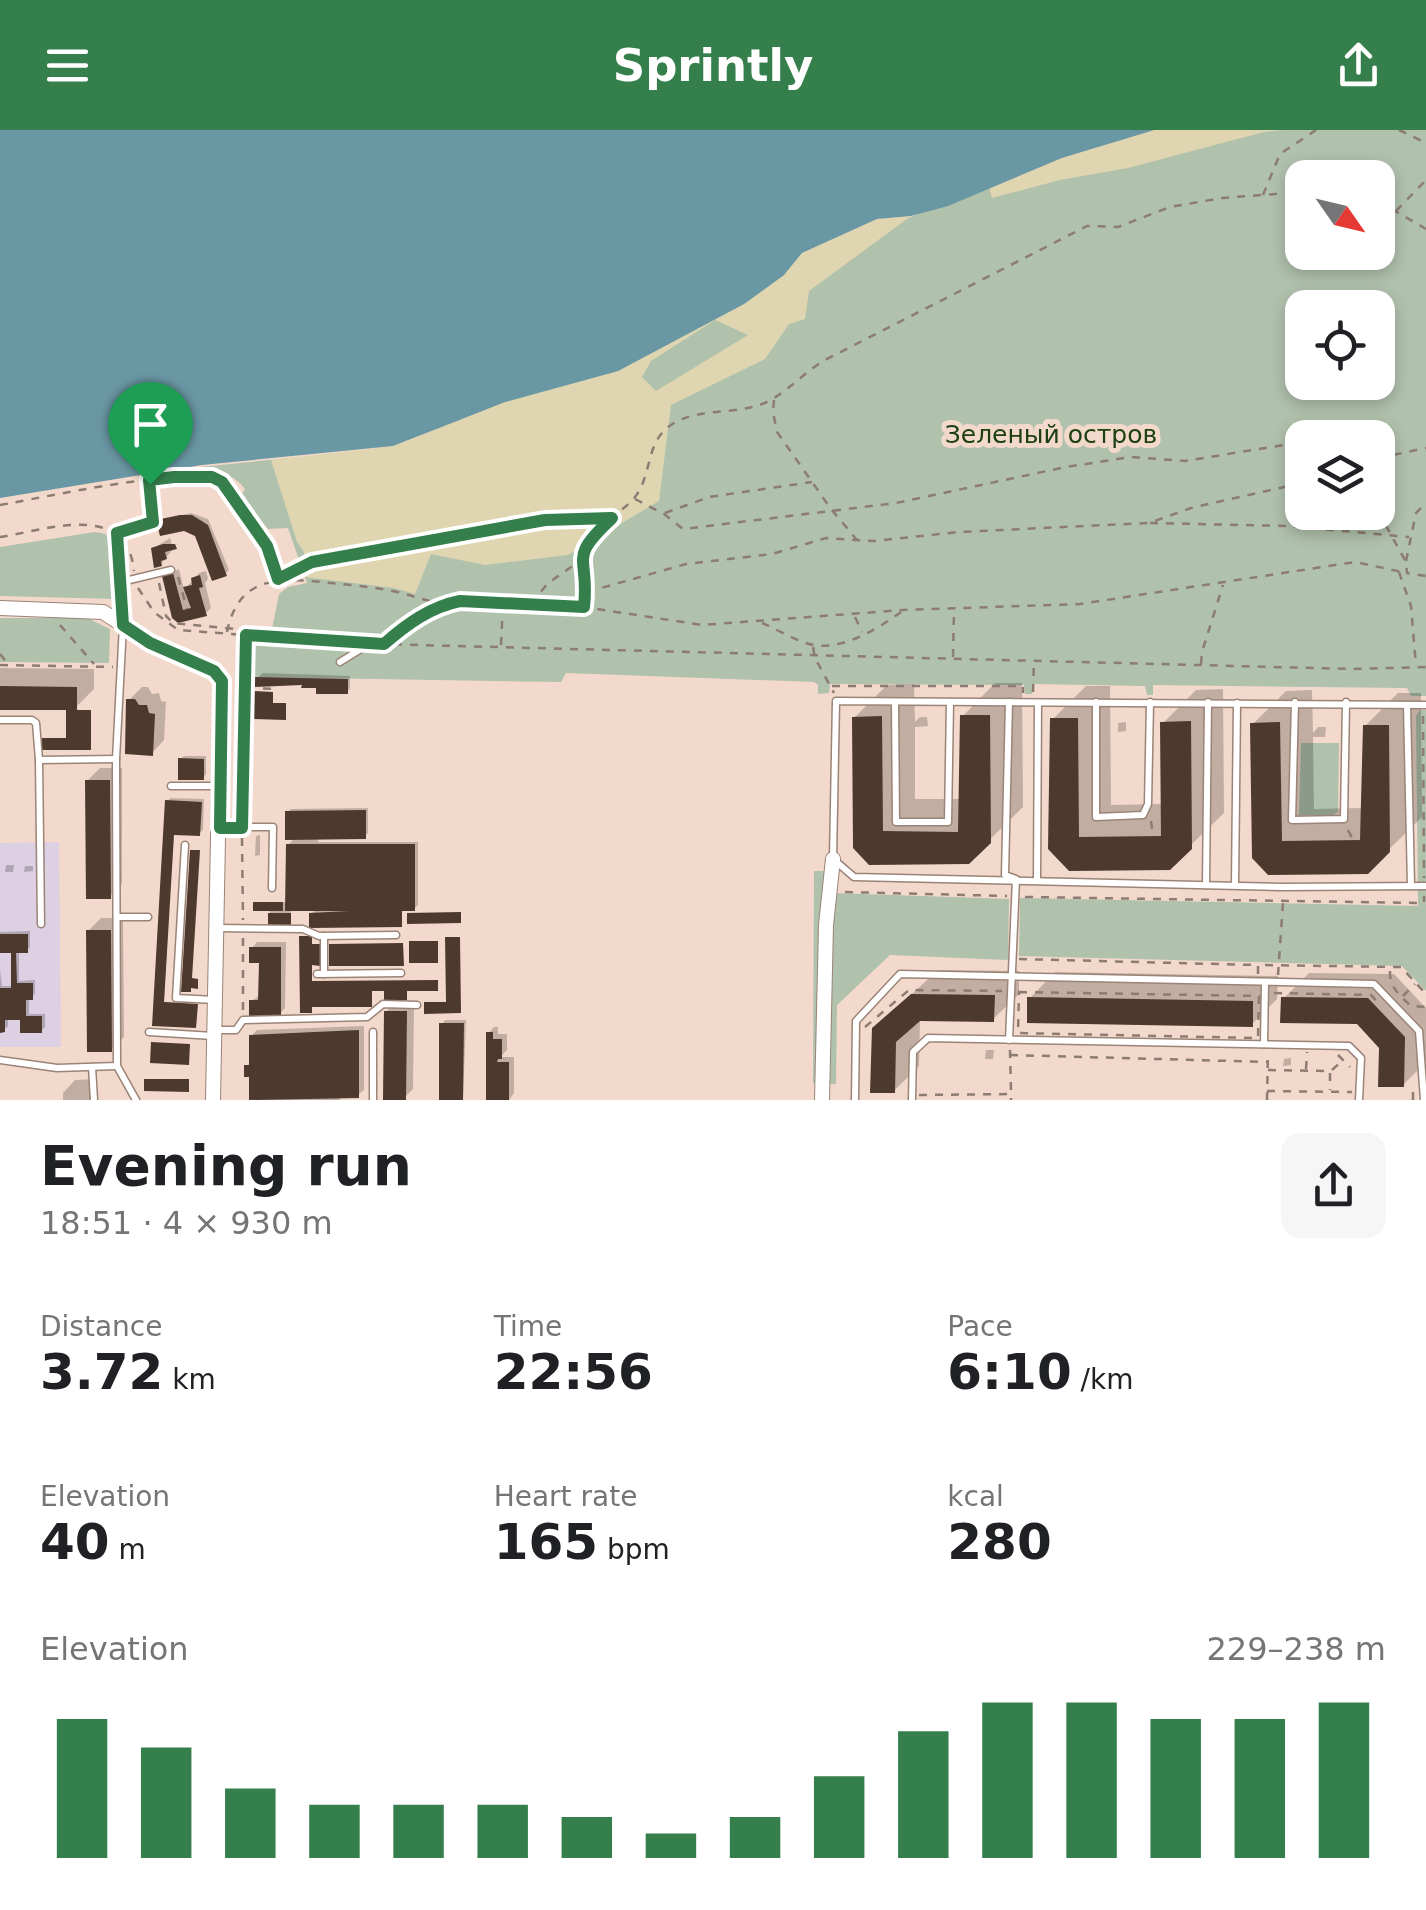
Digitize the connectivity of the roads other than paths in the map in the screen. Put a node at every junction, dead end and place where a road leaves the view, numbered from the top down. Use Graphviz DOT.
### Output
graph roads {
  1 [pos="170,570"];
  2 [pos="0,608"];
  3 [pos="123,625"];
  4 [pos="369,644"];
  5 [pos="340,662"];
  6 [pos="950,702"];
  7 [pos="1009,702"];
  8 [pos="1038,702"];
  9 [pos="1096,702"];
  10 [pos="1150,702"];
  11 [pos="1208,702"];
  12 [pos="1295,702"];
  13 [pos="1346,702"];
  14 [pos="895,703"];
  15 [pos="1237,703"];
  16 [pos="1424,704"];
  17 [pos="1407,705"];
  18 [pos="0,720"];
  19 [pos="116,758"];
  20 [pos="39,760"];
  21 [pos="171,786"];
  22 [pos="221,786"];
  23 [pos="220,828"];
  24 [pos="185,845"];
  25 [pos="833,860"];
  26 [pos="1016,879"];
  27 [pos="1036,879"];
  28 [pos="1206,885"];
  29 [pos="1236,885"];
  30 [pos="1411,886"];
  31 [pos="1425,886"];
  32 [pos="272,888"];
  33 [pos="148,916"];
  34 [pos="118,917"];
  35 [pos="41,924"];
  36 [pos="217,928"];
  37 [pos="396,935"];
  38 [pos="324,936"];
  39 [pos="402,974"];
  40 [pos="1012,975"];
  41 [pos="1265,983"];
  42 [pos="215,1000"];
  43 [pos="418,1005"];
  44 [pos="149,1032"];
  45 [pos="374,1032"];
  46 [pos="214,1033"];
  47 [pos="1009,1040"];
  48 [pos="1263,1044"];
  49 [pos="0,1060"];
  50 [pos="117,1066"];
  51 [pos="92,1067"];
  52 [pos="912,1097"];
  53 [pos="94,1100"];
  54 [pos="136,1100"];
  55 [pos="213,1100"];
  56 [pos="373,1100"];
  57 [pos="822,1100"];
  58 [pos="855,1100"];
  59 [pos="1360,1100"];
  60 [pos="1424,1100"];
  1 -- 3 [label="lane"];
  2 -- 3 [label="street"];
  3 -- 19 [label="lane"];
  3 -- 22 [label="street"];
  4 -- 5 [label="lane"];
  6 -- 7 [label="lane"];
  6 -- 14 [label="lane"];
  6 -- 14 [label="lane"];
  7 -- 8 [label="lane"];
  7 -- 26 [label="lane"];
  8 -- 9 [label="lane"];
  8 -- 27 [label="lane"];
  9 -- 10 [label="lane"];
  9 -- 10 [label="lane"];
  10 -- 11 [label="lane"];
  11 -- 15 [label="lane"];
  11 -- 28 [label="lane"];
  12 -- 13 [label="lane"];
  12 -- 13 [label="lane"];
  12 -- 15 [label="lane"];
  13 -- 17 [label="lane"];
  14 -- 25 [label="lane"];
  15 -- 29 [label="lane"];
  16 -- 17 [label="lane"];
  17 -- 30 [label="lane"];
  18 -- 20 [label="lane"];
  19 -- 20 [label="lane"];
  19 -- 34 [label="lane"];
  20 -- 35 [label="lane"];
  21 -- 22 [label="lane"];
  22 -- 23 [label="street"];
  23 -- 32 [label="lane"];
  23 -- 36 [label="street"];
  24 -- 42 [label="lane"];
  25 -- 26 [label="lane"];
  25 -- 57 [label="street"];
  26 -- 27 [label="lane"];
  26 -- 40 [label="lane"];
  27 -- 28 [label="lane"];
  28 -- 29 [label="lane"];
  29 -- 30 [label="lane"];
  30 -- 31 [label="lane"];
  33 -- 34 [label="lane"];
  34 -- 50 [label="lane"];
  36 -- 38 [label="lane"];
  36 -- 42 [label="street"];
  37 -- 38 [label="lane"];
  38 -- 39 [label="lane"];
  40 -- 41 [label="lane"];
  40 -- 47 [label="lane"];
  40 -- 58 [label="lane"];
  41 -- 48 [label="lane"];
  41 -- 60 [label="lane"];
  42 -- 46 [label="street"];
  43 -- 46 [label="lane"];
  44 -- 46 [label="lane"];
  45 -- 56 [label="lane"];
  46 -- 55 [label="street"];
  47 -- 48 [label="lane"];
  47 -- 52 [label="lane"];
  48 -- 59 [label="lane"];
  49 -- 51 [label="lane"];
  50 -- 51 [label="lane"];
  50 -- 54 [label="lane"];
  51 -- 53 [label="lane"];
}
